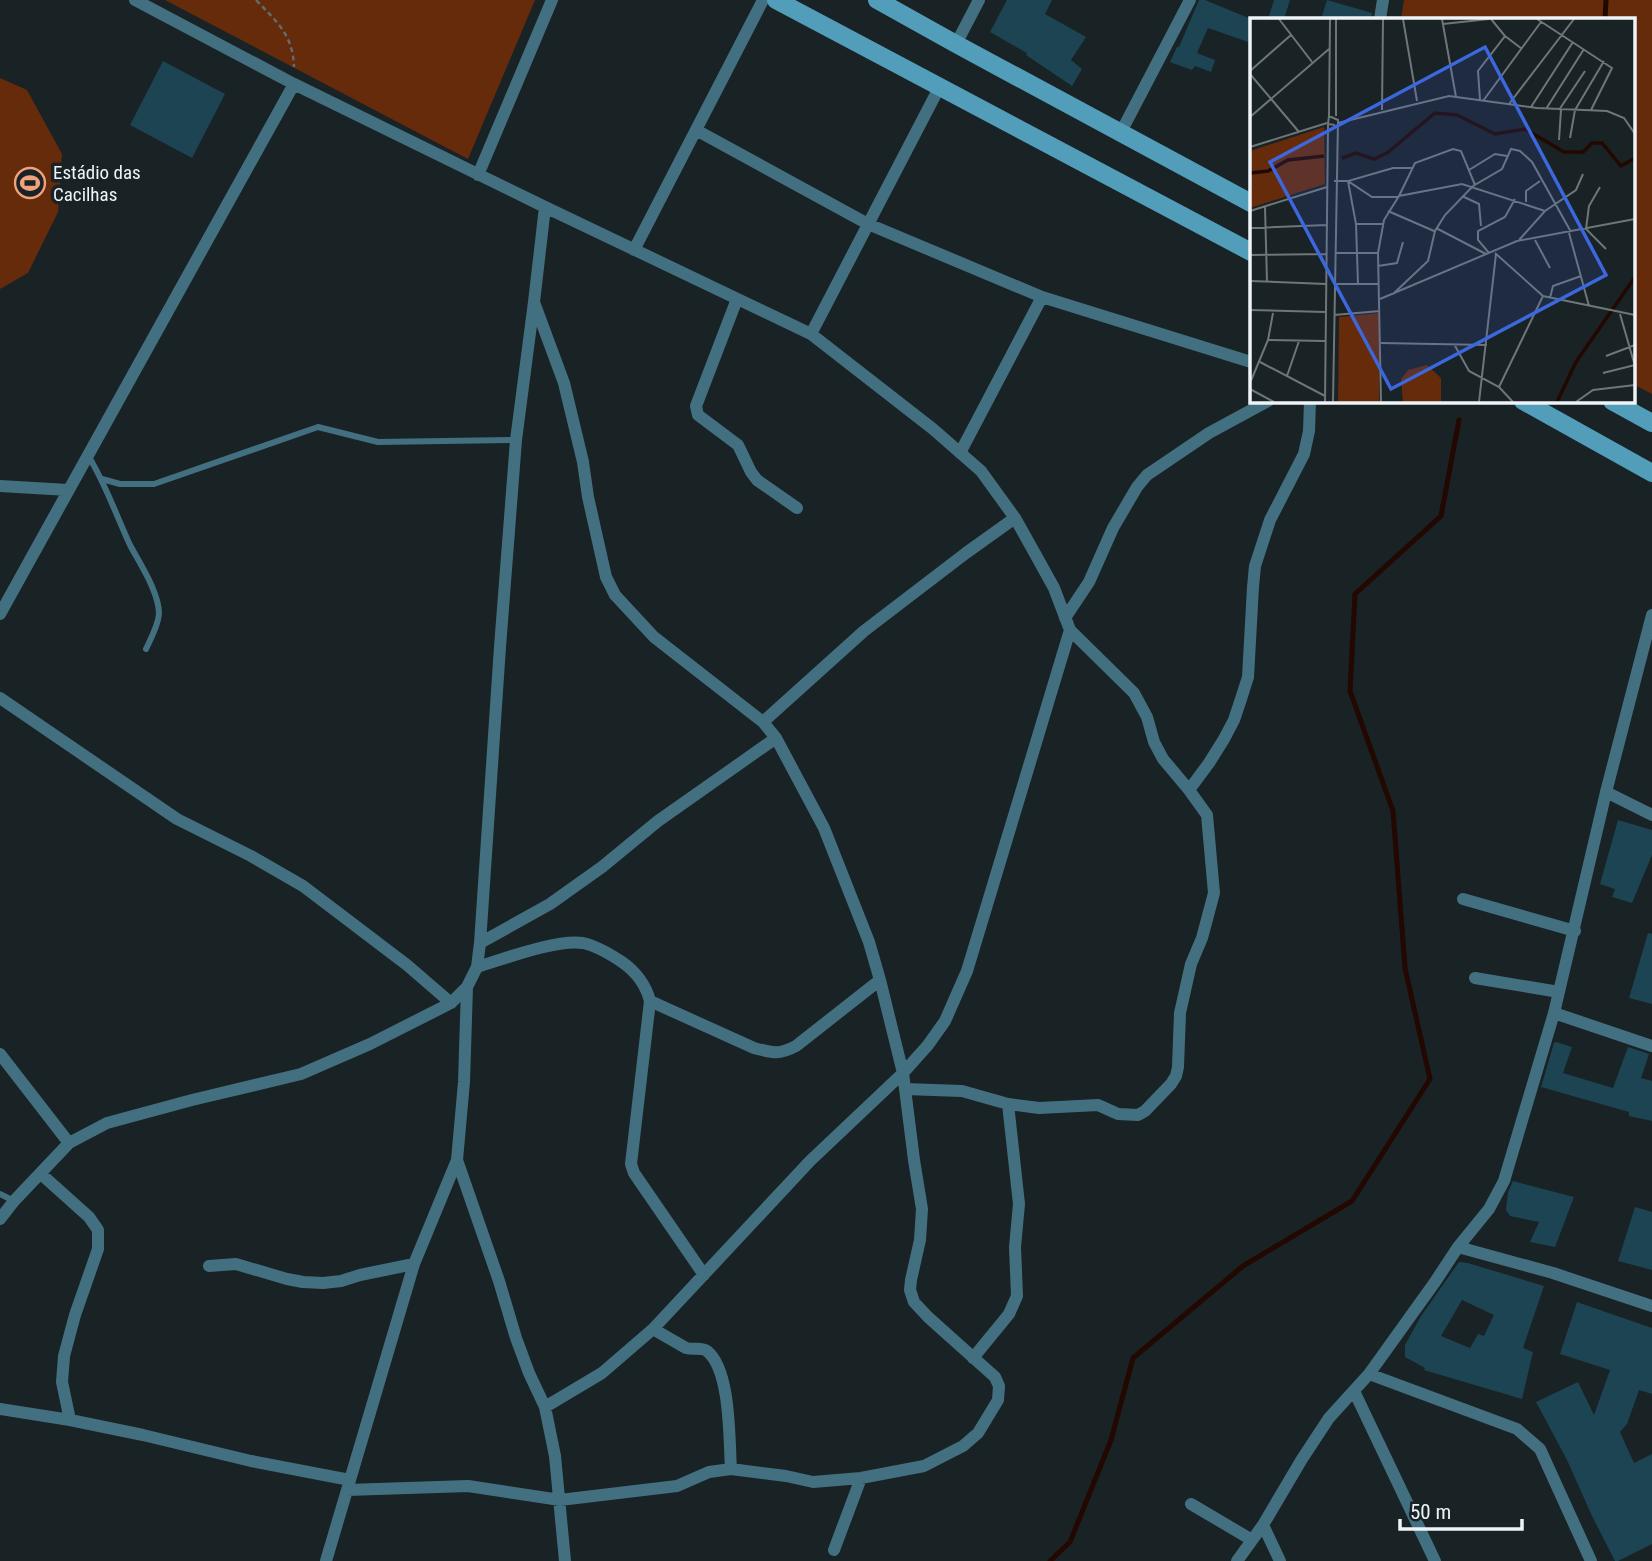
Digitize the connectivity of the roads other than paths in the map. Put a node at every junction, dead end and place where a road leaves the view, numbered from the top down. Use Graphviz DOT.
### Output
graph roads {
  1 [pos="135,0"];
  2 [pos="551,0"];
  3 [pos="762,0"];
  4 [pos="776,0"];
  5 [pos="877,0"];
  6 [pos="978,0"];
  7 [pos="1190,0"];
  8 [pos="1383,0"];
  9 [pos="1380,18"];
  10 [pos="956,44"];
  11 [pos="294,84"];
  12 [pos="939,88"];
  13 [pos="696,130"];
  14 [pos="1121,132"];
  15 [pos="478,175"];
  16 [pos="1250,202"];
  17 [pos="545,207"];
  18 [pos="868,224"];
  19 [pos="634,250"];
  20 [pos="1250,252"];
  21 [pos="1042,297"];
  22 [pos="737,299"];
  23 [pos="534,302"];
  24 [pos="811,334"];
  25 [pos="1250,362"];
  26 [pos="1266,402"];
  27 [pos="1310,402"];
  28 [pos="1525,402"];
  29 [pos="1614,402"];
  30 [pos="1652,423"];
  31 [pos="516,440"];
  32 [pos="960,453"];
  33 [pos="88,456"];
  34 [pos="1652,473"];
  35 [pos="102,479"];
  36 [pos="0,485"];
  37 [pos="68,490"];
  38 [pos="797,508"];
  39 [pos="1015,518"];
  40 [pos="0,614"];
  41 [pos="1652,615"];
  42 [pos="1067,624"];
  43 [pos="146,649"];
  44 [pos="0,698"];
  45 [pos="763,722"];
  46 [pos="776,738"];
  47 [pos="1189,790"];
  48 [pos="1606,792"];
  49 [pos="1652,815"];
  50 [pos="1463,899"];
  51 [pos="1575,931"];
  52 [pos="480,943"];
  53 [pos="477,967"];
  54 [pos="1475,978"];
  55 [pos="880,980"];
  56 [pos="467,987"];
  57 [pos="1559,992"];
  58 [pos="650,1001"];
  59 [pos="451,1003"];
  60 [pos="1554,1013"];
  61 [pos="1652,1046"];
  62 [pos="0,1054"];
  63 [pos="903,1073"];
  64 [pos="905,1089"];
  65 [pos="1008,1104"];
  66 [pos="69,1143"];
  67 [pos="457,1160"];
  68 [pos="41,1174"];
  69 [pos="0,1194"];
  70 [pos="14,1201"];
  71 [pos="0,1219"];
  72 [pos="1458,1247"];
  73 [pos="414,1264"];
  74 [pos="209,1266"];
  75 [pos="704,1275"];
  76 [pos="1652,1306"];
  77 [pos="653,1329"];
  78 [pos="974,1358"];
  79 [pos="1369,1374"];
  80 [pos="1354,1391"];
  81 [pos="545,1407"];
  82 [pos="0,1409"];
  83 [pos="70,1420"];
  84 [pos="732,1469"];
  85 [pos="861,1478"];
  86 [pos="348,1485"];
  87 [pos="560,1500"];
  88 [pos="1191,1504"];
  89 [pos="1263,1525"];
  90 [pos="1252,1540"];
  91 [pos="834,1550"];
  92 [pos="326,1561"];
  93 [pos="565,1561"];
  94 [pos="1237,1561"];
  95 [pos="1280,1561"];
  96 [pos="1436,1561"];
  97 [pos="1591,1561"];
  1 -- 11 [label="street"];
  2 -- 15 [label="street"];
  3 -- 13 [label="street"];
  4 -- 12 [label="main road"];
  5 -- 10 [label="main road"];
  6 -- 10 [label="street"];
  7 -- 14 [label="street"];
  8 -- 9 [label="street"];
  10 -- 14 [label="main road"];
  11 -- 15 [label="street"];
  11 -- 33 [label="street"];
  12 -- 18 [label="street"];
  12 -- 20 [label="main road"];
  13 -- 18 [label="street"];
  13 -- 19 [label="street"];
  14 -- 16 [label="main road"];
  15 -- 17 [label="street"];
  17 -- 19 [label="street"];
  17 -- 23 [label="street"];
  18 -- 21 [label="street"];
  18 -- 24 [label="street"];
  19 -- 22 [label="street"];
  21 -- 25 [label="street"];
  21 -- 32 [label="street"];
  22 -- 24 [label="street"];
  22 -- 38 [label="street"];
  23 -- 31 [label="street"];
  23 -- 45 [label="street"];
  24 -- 32 [label="street"];
  26 -- 42 [label="street"];
  27 -- 47 [label="street"];
  28 -- 34 [label="main road"];
  29 -- 30 [label="main road"];
  31 -- 35 [label="lane"];
  31 -- 52 [label="street"];
  32 -- 39 [label="street"];
  33 -- 35 [label="lane"];
  33 -- 37 [label="street"];
  35 -- 43 [label="lane"];
  36 -- 37 [label="street"];
  37 -- 40 [label="street"];
  39 -- 42 [label="street"];
  39 -- 45 [label="street"];
  41 -- 48 [label="street"];
  42 -- 47 [label="street"];
  42 -- 63 [label="street"];
  44 -- 59 [label="street"];
  45 -- 46 [label="street"];
  46 -- 52 [label="street"];
  46 -- 55 [label="street"];
  47 -- 65 [label="street"];
  48 -- 49 [label="street"];
  48 -- 51 [label="street"];
  50 -- 51 [label="street"];
  51 -- 57 [label="street"];
  52 -- 53 [label="street"];
  53 -- 56 [label="street"];
  53 -- 58 [label="street"];
  54 -- 57 [label="street"];
  55 -- 58 [label="street"];
  55 -- 63 [label="street"];
  56 -- 59 [label="street"];
  56 -- 67 [label="street"];
  57 -- 60 [label="street"];
  58 -- 75 [label="street"];
  59 -- 66 [label="street"];
  60 -- 61 [label="street"];
  60 -- 72 [label="street"];
  62 -- 66 [label="street"];
  63 -- 64 [label="street"];
  63 -- 75 [label="street"];
  64 -- 65 [label="street"];
  64 -- 78 [label="street"];
  65 -- 78 [label="street"];
  66 -- 68 [label="street"];
  67 -- 73 [label="street"];
  67 -- 81 [label="street"];
  68 -- 70 [label="street"];
  68 -- 83 [label="street"];
  69 -- 70 [label="lane"];
  70 -- 71 [label="street"];
  72 -- 76 [label="street"];
  72 -- 79 [label="street"];
  73 -- 74 [label="street"];
  73 -- 86 [label="street"];
  75 -- 77 [label="street"];
  77 -- 81 [label="street"];
  77 -- 84 [label="street"];
  78 -- 85 [label="street"];
  79 -- 80 [label="street"];
  79 -- 97 [label="street"];
  80 -- 89 [label="street"];
  80 -- 96 [label="street"];
  81 -- 87 [label="street"];
  82 -- 83 [label="street"];
  83 -- 86 [label="street"];
  84 -- 85 [label="street"];
  84 -- 87 [label="street"];
  85 -- 91 [label="street"];
  86 -- 87 [label="street"];
  86 -- 92 [label="street"];
  87 -- 93 [label="street"];
  88 -- 90 [label="street"];
  89 -- 90 [label="street"];
  89 -- 95 [label="street"];
  90 -- 94 [label="street"];
}
